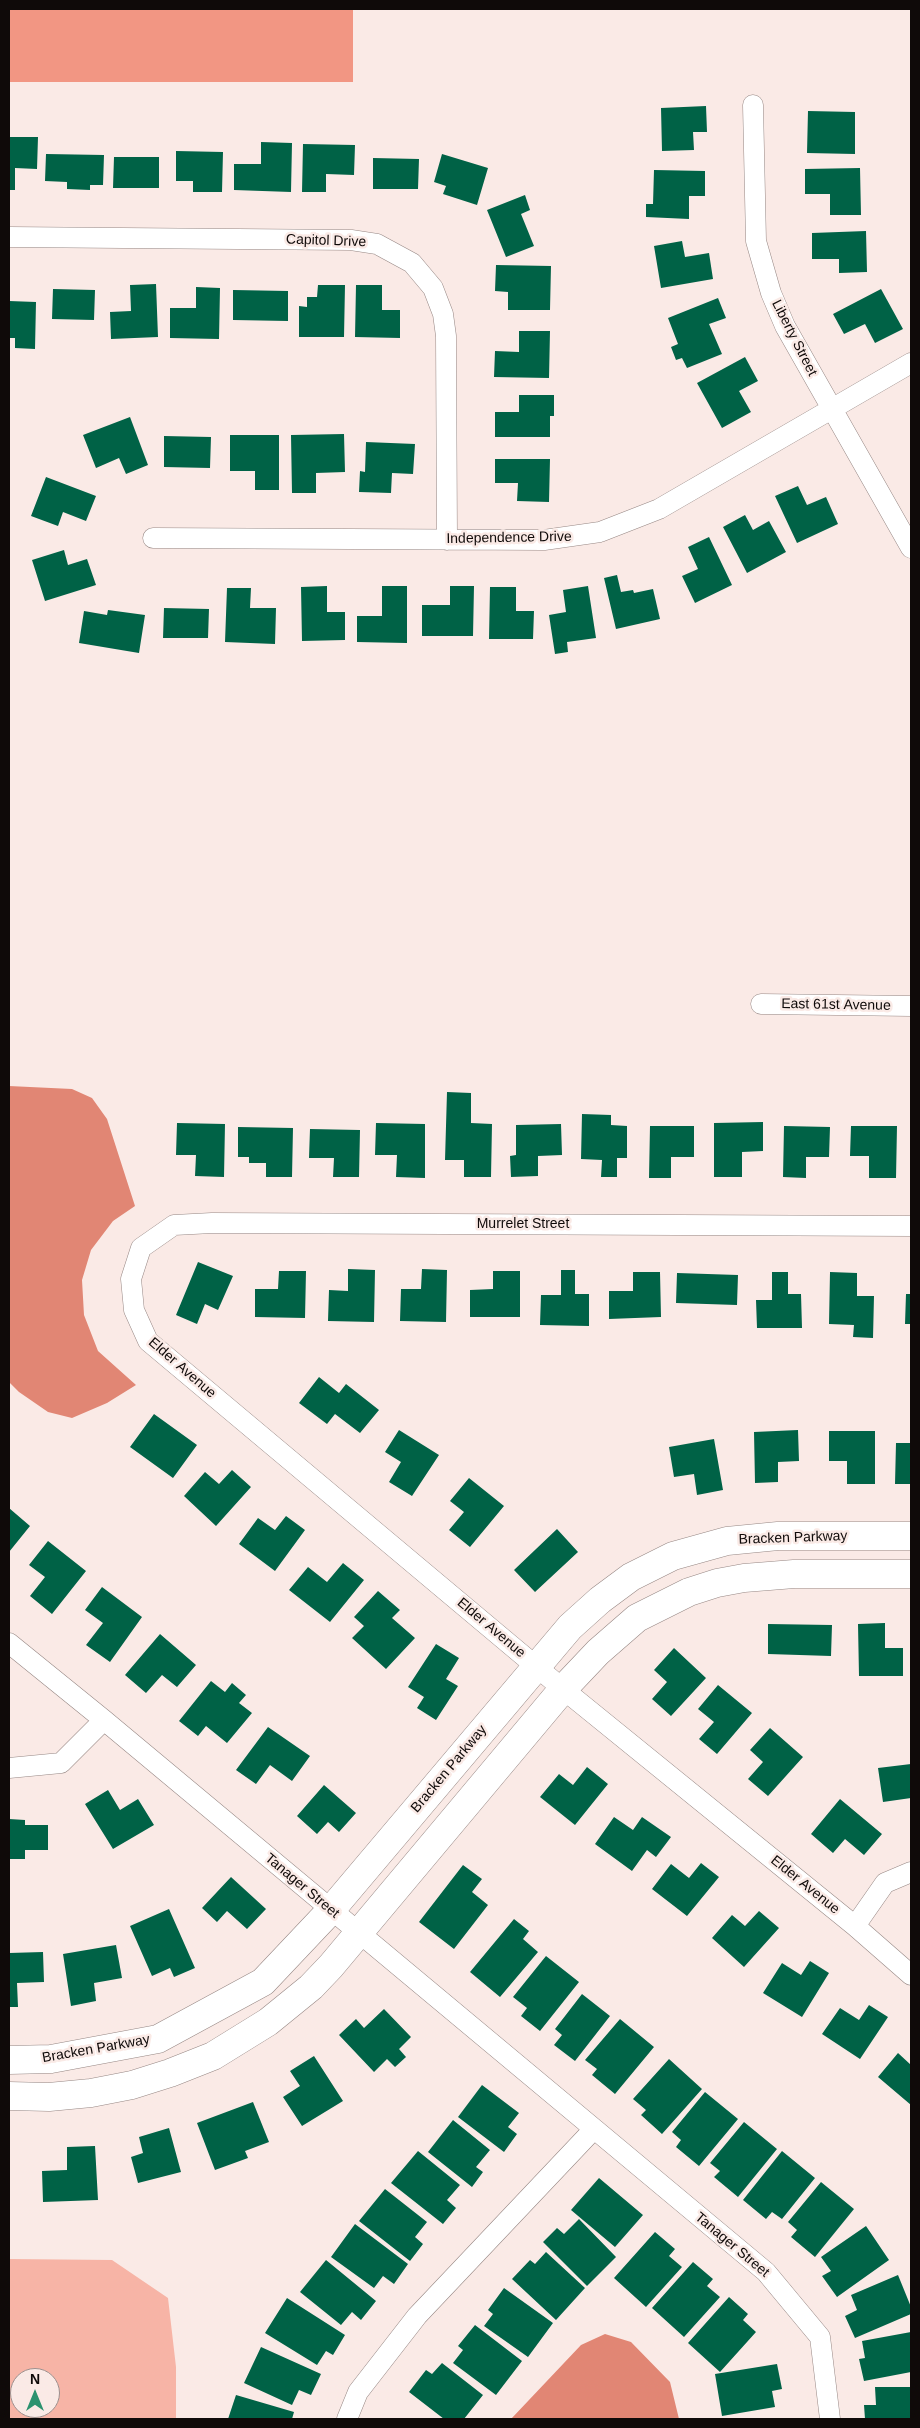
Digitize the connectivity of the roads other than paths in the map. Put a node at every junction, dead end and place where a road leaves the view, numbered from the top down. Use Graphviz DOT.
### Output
graph roads {
  1 [pos="753,105"];
  2 [pos="9,237"];
  3 [pos="911,363"];
  4 [pos="832,409"];
  5 [pos="153,538"];
  6 [pos="446,540"];
  7 [pos="911,548"];
  8 [pos="761,1004"];
  9 [pos="911,1006"];
  10 [pos="911,1226"];
  11 [pos="141,1248"];
  12 [pos="911,1536"];
  13 [pos="911,1574"];
  14 [pos="9,1643"];
  15 [pos="535,1665"];
  16 [pos="563,1689"];
  17 [pos="104,1720"];
  18 [pos="9,1768"];
  19 [pos="911,1872"];
  20 [pos="331,1910"];
  21 [pos="855,1926"];
  22 [pos="359,1933"];
  23 [pos="911,1976"];
  24 [pos="9,2060"];
  25 [pos="9,2096"];
  26 [pos="593,2130"];
  27 [pos="347,2419"];
  28 [pos="830,2419"];
  1 -- 4 [label="street, Liberty Street"];
  2 -- 6 [label="street, Capitol Drive"];
  3 -- 4 [label="street, Independence Drive"];
  4 -- 6 [label="street, Independence Drive"];
  4 -- 7 [label="street, Liberty Street"];
  5 -- 6 [label="street, Independence Drive"];
  8 -- 9 [label="street, East 61st Avenue"];
  10 -- 11 [label="street, Murrelet Street"];
  11 -- 15 [label="street, Elder Avenue"];
  12 -- 15 [label="street, Bracken Parkway"];
  13 -- 16 [label="street"];
  14 -- 17 [label="street, Tanager Street"];
  15 -- 16 [label="street, Elder Avenue"];
  15 -- 20 [label="street, Bracken Parkway"];
  16 -- 21 [label="street, Elder Avenue"];
  16 -- 22 [label="street"];
  17 -- 18 [label="street"];
  17 -- 20 [label="street, Tanager Street"];
  19 -- 21 [label="street"];
  20 -- 22 [label="street, Tanager Street"];
  20 -- 24 [label="street, Bracken Parkway"];
  21 -- 23 [label="street, Elder Avenue"];
  22 -- 25 [label="street"];
  22 -- 26 [label="street, Tanager Street"];
  26 -- 27 [label="street"];
  26 -- 28 [label="street, Tanager Street"];
}
